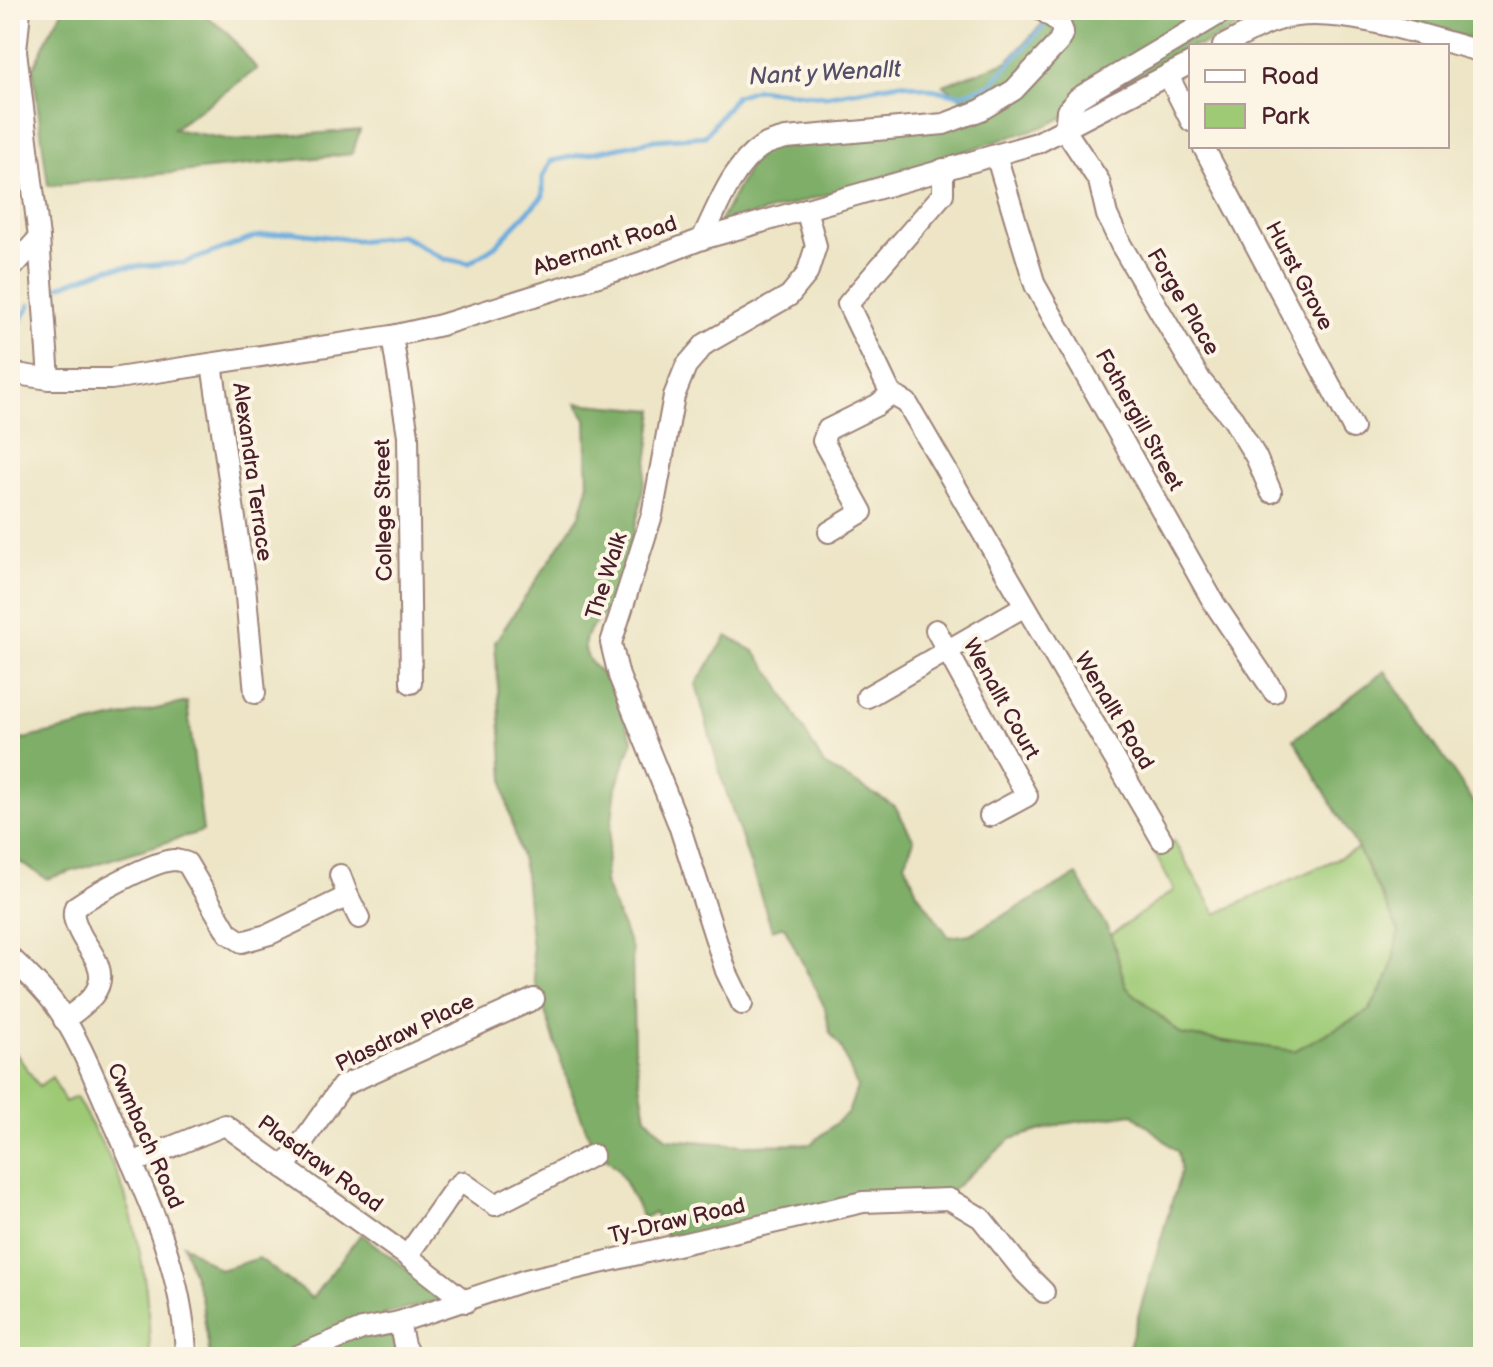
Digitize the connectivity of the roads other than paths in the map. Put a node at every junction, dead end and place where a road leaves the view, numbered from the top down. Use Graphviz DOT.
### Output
graph roads {
  1 [pos="20,10"];
  2 [pos="1042,10"];
  3 [pos="1226,10"];
  4 [pos="1227,44"];
  5 [pos="1483,52"];
  6 [pos="1189,64"];
  7 [pos="1168,75"];
  8 [pos="1189,117"];
  9 [pos="1065,130"];
  10 [pos="1204,148"];
  11 [pos="996,155"];
  12 [pos="943,169"];
  13 [pos="806,209"];
  14 [pos="39,238"];
  15 [pos="702,239"];
  16 [pos="10,270"];
  17 [pos="392,336"];
  18 [pos="212,364"];
  19 [pos="10,373"];
  20 [pos="49,379"];
  21 [pos="891,394"];
  22 [pos="1353,428"];
  23 [pos="1271,492"];
  24 [pos="829,532"];
  25 [pos="1023,607"];
  26 [pos="936,630"];
  27 [pos="947,651"];
  28 [pos="411,683"];
  29 [pos="1274,692"];
  30 [pos="255,693"];
  31 [pos="867,697"];
  32 [pos="990,816"];
  33 [pos="1162,840"];
  34 [pos="340,875"];
  35 [pos="348,896"];
  36 [pos="359,918"];
  37 [pos="10,957"];
  38 [pos="534,999"];
  39 [pos="742,1004"];
  40 [pos="64,1020"];
  41 [pos="593,1155"];
  42 [pos="132,1163"];
  43 [pos="284,1168"];
  44 [pos="407,1256"];
  45 [pos="1044,1292"];
  46 [pos="466,1302"];
  47 [pos="399,1322"];
  48 [pos="186,1357"];
  49 [pos="295,1357"];
  50 [pos="410,1357"];
  1 -- 14 [label="street"];
  2 -- 15 [label="street"];
  3 -- 9 [label="street"];
  4 -- 5 [label="street"];
  6 -- 7 [label="street, Abernant Road"];
  7 -- 8 [label="street"];
  7 -- 9 [label="street, Abernant Road"];
  9 -- 11 [label="street, Abernant Road"];
  9 -- 23 [label="street, Forge Place"];
  10 -- 22 [label="street, Hurst Grove"];
  11 -- 12 [label="street, Abernant Road"];
  11 -- 29 [label="street, Fothergill Street"];
  12 -- 13 [label="street, Abernant Road"];
  12 -- 21 [label="street, Wenallt Road"];
  13 -- 15 [label="street, Abernant Road"];
  13 -- 39 [label="street, The Walk"];
  14 -- 16 [label="street"];
  14 -- 20 [label="street"];
  15 -- 17 [label="street, Abernant Road"];
  17 -- 18 [label="street, Abernant Road"];
  17 -- 28 [label="street, College Street"];
  18 -- 20 [label="street, Abernant Road"];
  18 -- 30 [label="street, Alexandra Terrace"];
  19 -- 20 [label="street, Abernant Road"];
  21 -- 24 [label="street"];
  21 -- 25 [label="street, Wenallt Road"];
  25 -- 27 [label="street"];
  25 -- 33 [label="street, Wenallt Road"];
  26 -- 27 [label="street, Wenallt Court"];
  27 -- 31 [label="street"];
  27 -- 32 [label="street, Wenallt Court"];
  34 -- 35 [label="street"];
  35 -- 36 [label="street"];
  35 -- 40 [label="street"];
  37 -- 40 [label="street, Cwmbach Road"];
  38 -- 43 [label="street, Plasdraw Place"];
  40 -- 42 [label="street, Cwmbach Road"];
  41 -- 44 [label="street"];
  42 -- 43 [label="street, Plasdraw Road"];
  42 -- 48 [label="street, Cwmbach Road"];
  43 -- 44 [label="street, Plasdraw Road"];
  44 -- 46 [label="street, Plasdraw Road"];
  45 -- 46 [label="street, Ty-Draw Road"];
  46 -- 47 [label="street, Ty-Draw Road"];
  47 -- 49 [label="street, Ty-Draw Road"];
  47 -- 50 [label="street"];
}
